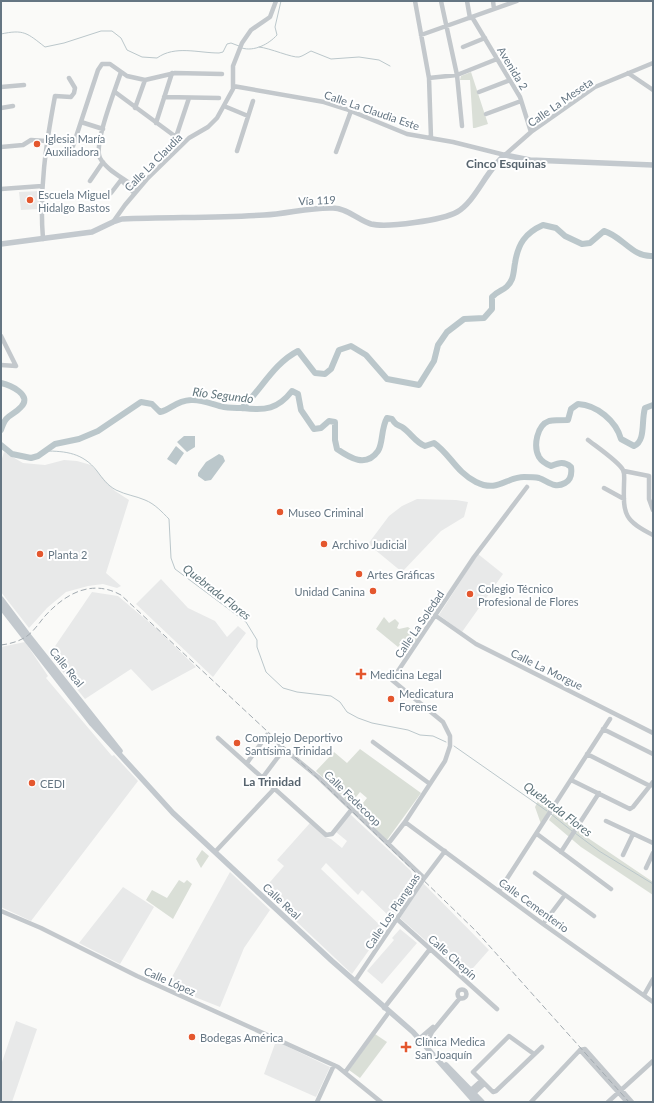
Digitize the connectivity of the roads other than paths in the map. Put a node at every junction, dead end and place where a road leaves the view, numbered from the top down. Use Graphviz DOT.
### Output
graph roads {
  1 [pos="276,1"];
  2 [pos="415,1"];
  3 [pos="441,1"];
  4 [pos="467,1"];
  5 [pos="493,1"];
  6 [pos="517,1"];
  7 [pos="494,9"];
  8 [pos="471,17"];
  9 [pos="445,27"];
  10 [pos="421,35"];
  11 [pos="485,38"];
  12 [pos="463,47"];
  13 [pos="497,59"];
  14 [pos="653,63"];
  15 [pos="121,72"];
  16 [pos="172,73"];
  17 [pos="628,73"];
  18 [pos="222,74"];
  19 [pos="457,75"];
  20 [pos="69,78"];
  21 [pos="429,78"];
  22 [pos="145,80"];
  23 [pos="510,80"];
  24 [pos="24,85"];
  25 [pos="233,86"];
  26 [pos="1,88"];
  27 [pos="653,90"];
  28 [pos="115,92"];
  29 [pos="479,92"];
  30 [pos="164,97"];
  31 [pos="189,98"];
  32 [pos="219,98"];
  33 [pos="253,101"];
  34 [pos="521,101"];
  35 [pos="14,106"];
  36 [pos="224,106"];
  37 [pos="1,108"];
  38 [pos="135,108"];
  39 [pos="351,111"];
  40 [pos="486,114"];
  41 [pos="248,116"];
  42 [pos="81,122"];
  43 [pos="156,123"];
  44 [pos="462,126"];
  45 [pos="103,129"];
  46 [pos="531,132"];
  47 [pos="431,138"];
  48 [pos="46,141"];
  49 [pos="73,146"];
  50 [pos="1,147"];
  51 [pos="237,151"];
  52 [pos="336,152"];
  53 [pos="505,154"];
  54 [pos="103,162"];
  55 [pos="653,165"];
  56 [pos="122,178"];
  57 [pos="90,181"];
  58 [pos="42,186"];
  59 [pos="1,189"];
  60 [pos="136,191"];
  61 [pos="111,193"];
  62 [pos="113,222"];
  63 [pos="43,239"];
  64 [pos="1,244"];
  65 [pos="1,336"];
  66 [pos="1,365"];
  67 [pos="588,440"];
  68 [pos="624,471"];
  69 [pos="653,471"];
  70 [pos="649,476"];
  71 [pos="527,487"];
  72 [pos="604,488"];
  73 [pos="624,499"];
  74 [pos="653,510"];
  75 [pos="653,535"];
  76 [pos="2,602"];
  77 [pos="436,616"];
  78 [pos="89,710"];
  79 [pos="610,719"];
  80 [pos="92,724"];
  81 [pos="603,729"];
  82 [pos="106,732"];
  83 [pos="653,733"];
  84 [pos="218,738"];
  85 [pos="374,742"];
  86 [pos="284,749"];
  87 [pos="587,754"];
  88 [pos="653,754"];
  89 [pos="247,764"];
  90 [pos="131,766"];
  91 [pos="263,777"];
  92 [pos="571,780"];
  93 [pos="430,784"];
  94 [pos="651,784"];
  95 [pos="275,788"];
  96 [pos="599,793"];
  97 [pos="352,809"];
  98 [pos="606,821"];
  99 [pos="405,822"];
  100 [pos="537,834"];
  101 [pos="633,834"];
  102 [pos="653,843"];
  103 [pos="388,844"];
  104 [pos="445,851"];
  105 [pos="215,852"];
  106 [pos="561,852"];
  107 [pos="653,852"];
  108 [pos="623,855"];
  109 [pos="646,868"];
  110 [pos="535,873"];
  111 [pos="424,878"];
  112 [pos="611,889"];
  113 [pos="499,891"];
  114 [pos="565,895"];
  115 [pos="1,911"];
  116 [pos="594,916"];
  117 [pos="397,919"];
  118 [pos="544,924"];
  119 [pos="430,949"];
  120 [pos="653,979"];
  121 [pos="355,981"];
  122 [pos="644,995"];
  123 [pos="459,998"];
  124 [pos="653,1002"];
  125 [pos="497,1009"];
  126 [pos="387,1010"];
  127 [pos="431,1031"];
  128 [pos="420,1039"];
  129 [pos="425,1046"];
  130 [pos="542,1046"];
  131 [pos="534,1054"];
  132 [pos="653,1061"];
  133 [pos="334,1065"];
  134 [pos="346,1071"];
  135 [pos="483,1083"];
  136 [pos="620,1091"];
  137 [pos="473,1092"];
  138 [pos="317,1102"];
  139 [pos="381,1102"];
  140 [pos="475,1102"];
  141 [pos="482,1102"];
  142 [pos="531,1102"];
  143 [pos="608,1102"];
  144 [pos="627,1102"];
  145 [pos="632,1102"];
  1 -- 25 [label="street, Calle La Claudia"];
  2 -- 10 [label="street"];
  3 -- 9 [label="street"];
  4 -- 8 [label="street, Avenida 2"];
  5 -- 7 [label="street"];
  6 -- 7 [label="street"];
  7 -- 8 [label="street"];
  8 -- 9 [label="street"];
  8 -- 11 [label="street, Avenida 2"];
  9 -- 10 [label="street"];
  9 -- 19 [label="street"];
  10 -- 21 [label="street"];
  11 -- 12 [label="street"];
  11 -- 13 [label="street, Avenida 2"];
  13 -- 19 [label="street"];
  13 -- 23 [label="street, Avenida 2"];
  14 -- 17 [label="street, Calle La Meseta"];
  15 -- 22 [label="street"];
  15 -- 28 [label="street"];
  15 -- 42 [label="street"];
  16 -- 18 [label="street"];
  16 -- 22 [label="street"];
  16 -- 30 [label="street"];
  17 -- 27 [label="street"];
  17 -- 46 [label="street, Calle La Meseta"];
  19 -- 21 [label="street"];
  19 -- 44 [label="street"];
  20 -- 48 [label="street"];
  21 -- 47 [label="street"];
  22 -- 38 [label="street"];
  23 -- 29 [label="street"];
  23 -- 34 [label="street, Avenida 2"];
  24 -- 26 [label="street"];
  25 -- 36 [label="street, Calle La Claudia"];
  25 -- 39 [label="street, Calle La Claudia Este"];
  28 -- 38 [label="street"];
  28 -- 45 [label="street"];
  30 -- 31 [label="street"];
  30 -- 43 [label="street"];
  31 -- 32 [label="street"];
  31 -- 43 [label="street"];
  33 -- 41 [label="street"];
  34 -- 40 [label="street"];
  34 -- 46 [label="street, Avenida 2"];
  35 -- 37 [label="street"];
  36 -- 41 [label="street"];
  36 -- 60 [label="street, Calle La Claudia"];
  38 -- 43 [label="street"];
  39 -- 47 [label="street, Calle La Claudia Este"];
  39 -- 52 [label="street"];
  41 -- 51 [label="street"];
  42 -- 45 [label="street"];
  42 -- 49 [label="street"];
  45 -- 54 [label="street"];
  46 -- 53 [label="street, Calle La Meseta"];
  47 -- 53 [label="street, Calle La Claudia Este"];
  48 -- 50 [label="street"];
  48 -- 58 [label="street"];
  53 -- 55 [label="main road"];
  53 -- 62 [label="main road, Vía 119"];
  54 -- 56 [label="street"];
  54 -- 57 [label="street"];
  56 -- 60 [label="street"];
  56 -- 61 [label="street"];
  58 -- 59 [label="street"];
  58 -- 63 [label="street"];
  60 -- 62 [label="street, Calle La Claudia"];
  62 -- 63 [label="main road, Vía 119"];
  63 -- 64 [label="main road, Vía 119"];
  65 -- 66 [label="street"];
  67 -- 68 [label="street"];
  68 -- 70 [label="street"];
  68 -- 73 [label="street"];
  69 -- 70 [label="street"];
  70 -- 74 [label="street"];
  71 -- 77 [label="street, Calle La Soledad"];
  72 -- 73 [label="street"];
  73 -- 75 [label="street"];
  76 -- 78 [label="main road, Calle Real"];
  76 -- 80 [label="main road, Calle Real"];
  77 -- 83 [label="street, Calle La Morgue"];
  77 -- 93 [label="street, Calle La Soledad"];
  78 -- 80 [label="main road"];
  78 -- 82 [label="main road, Calle Real"];
  79 -- 81 [label="street"];
  80 -- 82 [label="main road"];
  80 -- 90 [label="main road, Calle Real"];
  81 -- 87 [label="street"];
  81 -- 88 [label="street"];
  82 -- 90 [label="main road, Calle Real"];
  84 -- 89 [label="street"];
  85 -- 93 [label="street"];
  86 -- 89 [label="street, Calle Fedecoop"];
  86 -- 91 [label="street"];
  86 -- 97 [label="street, Calle Fedecoop"];
  87 -- 92 [label="street"];
  87 -- 94 [label="street"];
  89 -- 91 [label="street"];
  90 -- 105 [label="main road, Calle Real"];
  91 -- 95 [label="street"];
  92 -- 96 [label="street"];
  92 -- 100 [label="street"];
  93 -- 99 [label="street, Calle La Soledad"];
  94 -- 96 [label="street"];
  95 -- 97 [label="street"];
  95 -- 105 [label="street"];
  96 -- 106 [label="street"];
  97 -- 103 [label="street, Calle Fedecoop"];
  98 -- 101 [label="street"];
  99 -- 103 [label="street, Calle La Soledad"];
  99 -- 104 [label="street, Calle Cementerio"];
  100 -- 106 [label="street"];
  100 -- 113 [label="street"];
  101 -- 102 [label="street"];
  101 -- 108 [label="street"];
  103 -- 111 [label="street, Calle Fedecoop"];
  104 -- 111 [label="street, Calle Los Pianguas"];
  104 -- 113 [label="street, Calle Cementerio"];
  105 -- 121 [label="main road, Calle Real"];
  106 -- 112 [label="street"];
  107 -- 109 [label="street"];
  110 -- 114 [label="street"];
  111 -- 117 [label="street, Calle Los Pianguas"];
  113 -- 118 [label="street, Calle Cementerio"];
  114 -- 116 [label="street"];
  114 -- 118 [label="street"];
  115 -- 133 [label="street, Calle López"];
  117 -- 119 [label="street, Calle Chepín"];
  117 -- 121 [label="street, Calle Los Pianguas"];
  118 -- 122 [label="street, Calle Cementerio"];
  119 -- 125 [label="street, Calle Chepín"];
  119 -- 126 [label="street"];
  120 -- 122 [label="street"];
  121 -- 126 [label="main road, Calle Real"];
  122 -- 124 [label="street, Calle Cementerio"];
  123 -- 127 [label="street"];
  126 -- 128 [label="main road, Calle Real"];
  126 -- 134 [label="street"];
  127 -- 128 [label="street"];
  127 -- 129 [label="street"];
  128 -- 129 [label="main road, Calle Real"];
  129 -- 137 [label="main road, Calle Real"];
  129 -- 140 [label="main road, Calle Real"];
  130 -- 131 [label="street"];
  131 -- 135 [label="street"];
  131 -- 135 [label="street"];
  132 -- 136 [label="street"];
  133 -- 134 [label="street, Calle López"];
  133 -- 138 [label="street"];
  134 -- 139 [label="street, Calle López"];
  135 -- 137 [label="street"];
  136 -- 142 [label="street"];
  136 -- 143 [label="street"];
  136 -- 144 [label="street"];
  136 -- 145 [label="street"];
  137 -- 141 [label="main road, Calle Real"];
}
